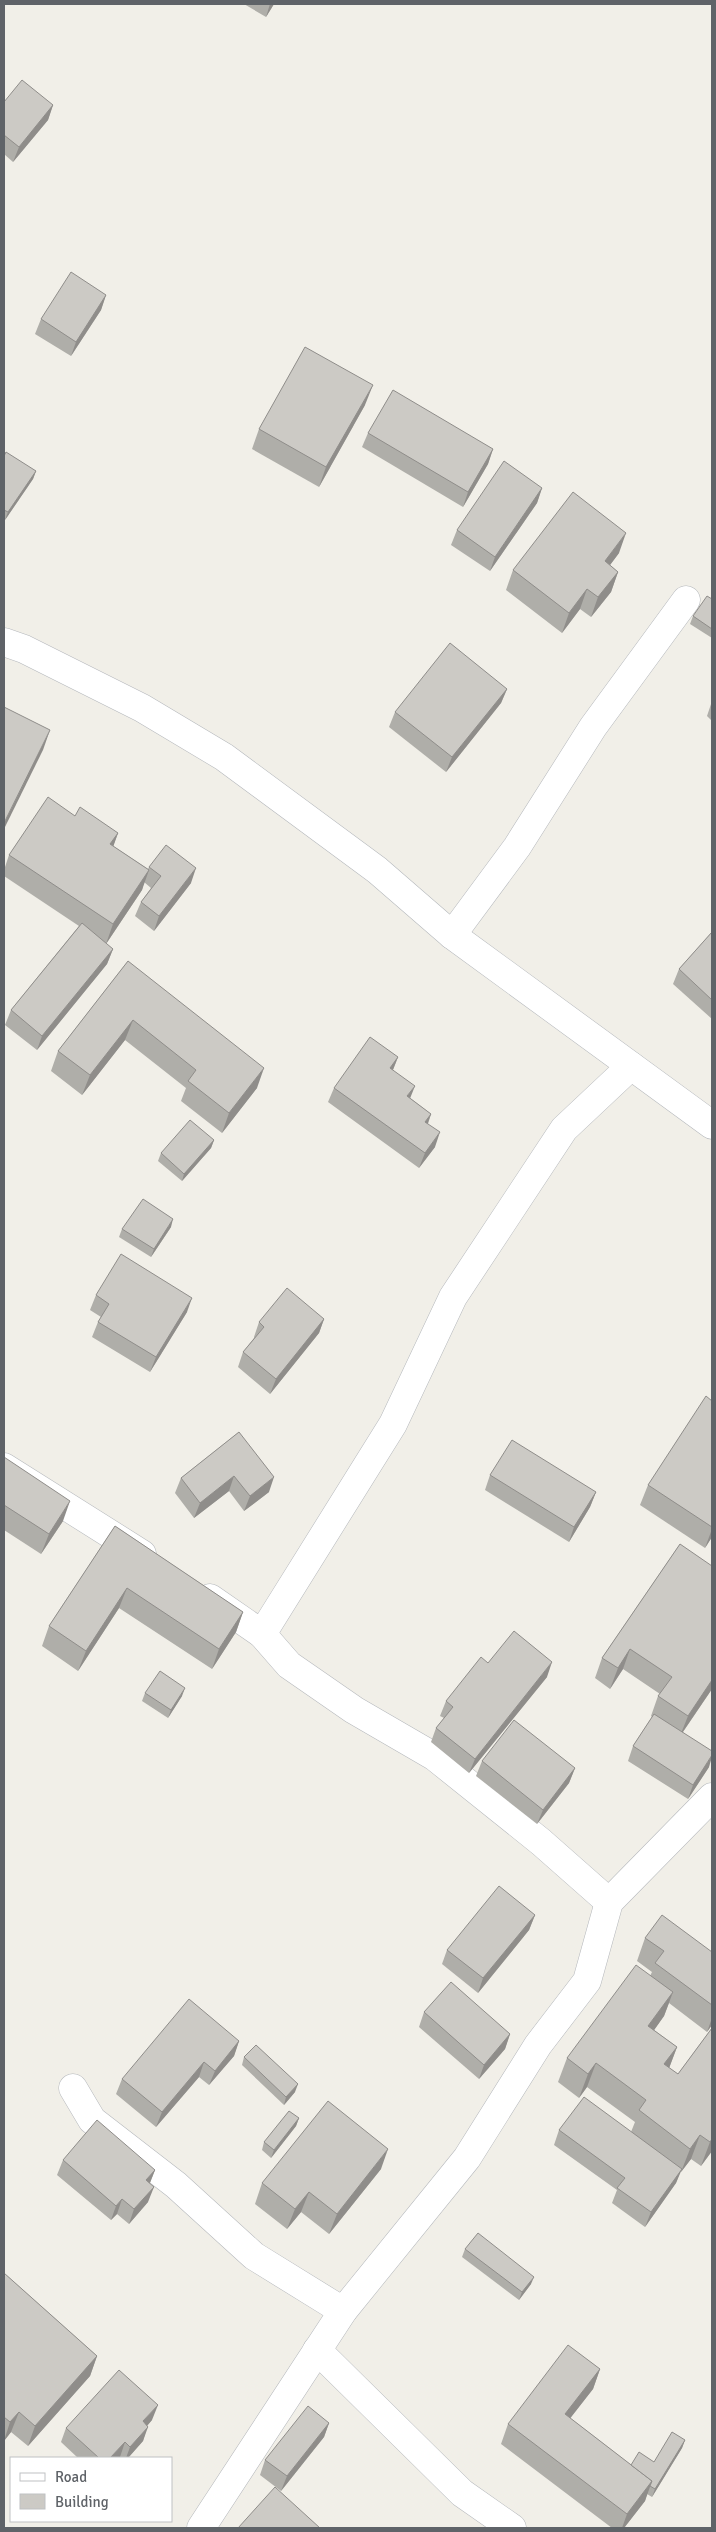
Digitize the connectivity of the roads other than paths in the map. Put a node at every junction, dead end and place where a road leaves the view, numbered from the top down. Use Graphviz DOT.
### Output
graph roads {
  1 [pos="686,600"];
  2 [pos="4,642"];
  3 [pos="452,935"];
  4 [pos="631,1066"];
  5 [pos="712,1125"];
  6 [pos="4,1467"];
  7 [pos="163,1568"];
  8 [pos="186,1583"];
  9 [pos="262,1634"];
  10 [pos="712,1797"];
  11 [pos="609,1902"];
  12 [pos="73,2088"];
  13 [pos="342,2310"];
  14 [pos="317,2350"];
  15 [pos="201,2528"];
  16 [pos="512,2528"];
  1 -- 3 [label="street"];
  2 -- 3 [label="street"];
  3 -- 4 [label="street"];
  4 -- 5 [label="street"];
  4 -- 9 [label="street"];
  6 -- 7 [label="street"];
  8 -- 9 [label="street"];
  9 -- 11 [label="street"];
  10 -- 11 [label="street"];
  11 -- 13 [label="street"];
  12 -- 13 [label="street"];
  13 -- 14 [label="street"];
  14 -- 15 [label="street"];
  14 -- 16 [label="street"];
}
